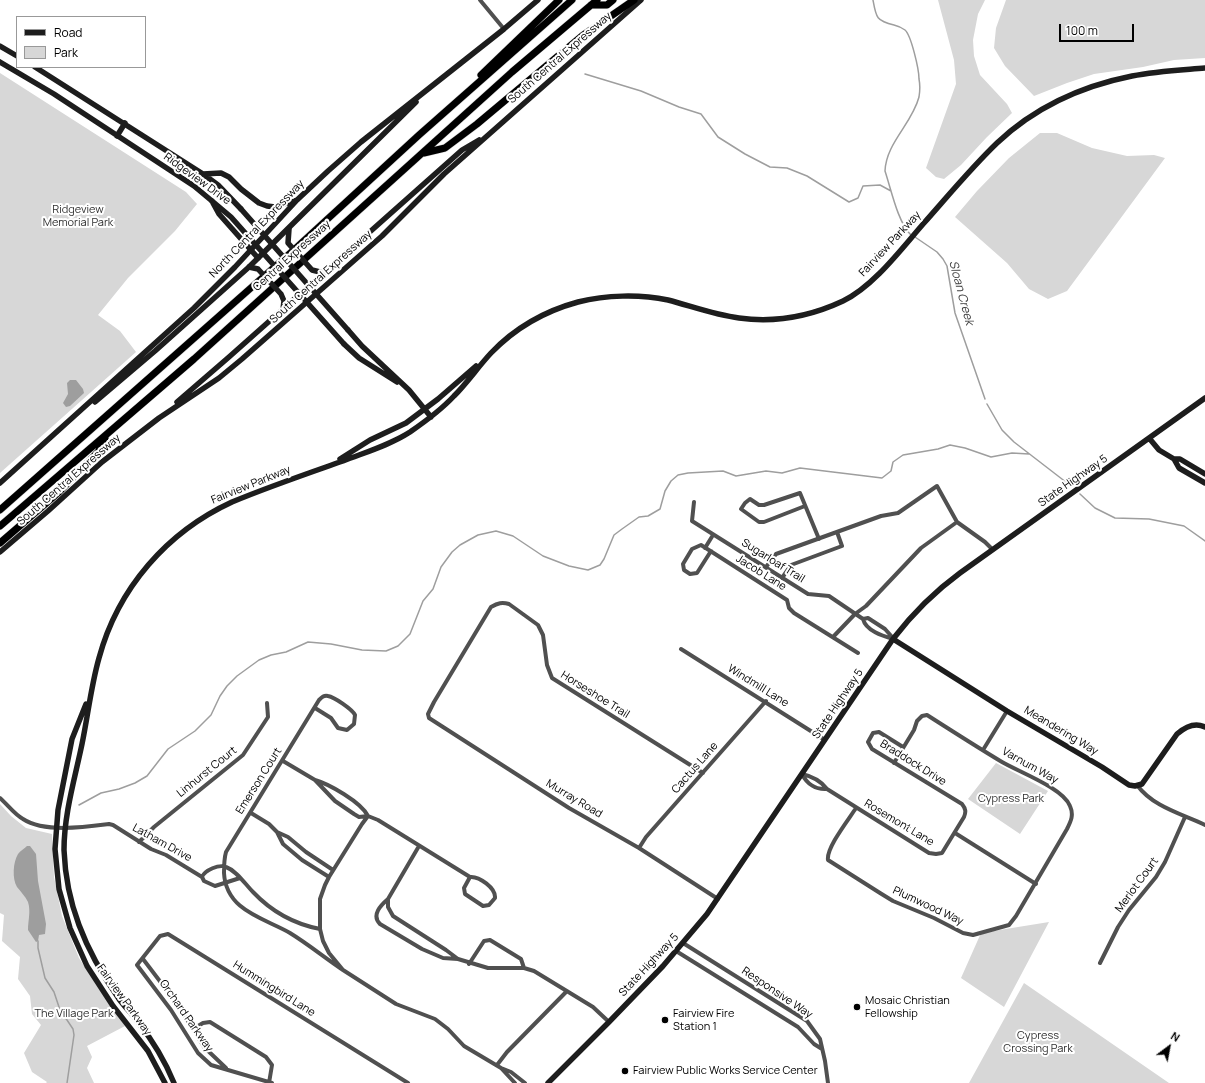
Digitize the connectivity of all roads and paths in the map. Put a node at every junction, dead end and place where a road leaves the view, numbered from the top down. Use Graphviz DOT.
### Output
graph roads {
  1 [pos="480,0"];
  2 [pos="538,0"];
  3 [pos="559,0"];
  4 [pos="572,0"];
  5 [pos="597,0"];
  6 [pos="613,0"];
  7 [pos="634,0"];
  8 [pos="641,0"];
  9 [pos="591,5"];
  10 [pos="504,29"];
  11 [pos="0,46"];
  12 [pos="16,55"];
  13 [pos="0,62"];
  14 [pos="37,68"];
  15 [pos="1205,68"];
  16 [pos="431,88"];
  17 [pos="125,124"];
  18 [pos="489,134"];
  19 [pos="419,135"];
  20 [pos="117,136"];
  21 [pos="423,153"];
  22 [pos="203,174"];
  23 [pos="297,200"];
  24 [pos="212,201"];
  25 [pos="289,229"];
  26 [pos="272,245"];
  27 [pos="263,253"];
  28 [pos="258,258"];
  29 [pos="249,267"];
  30 [pos="324,273"];
  31 [pos="309,287"];
  32 [pos="300,295"];
  33 [pos="283,309"];
  34 [pos="493,351"];
  35 [pos="410,390"];
  36 [pos="1205,398"];
  37 [pos="425,409"];
  38 [pos="81,411"];
  39 [pos="431,417"];
  40 [pos="159,418"];
  41 [pos="106,434"];
  42 [pos="1149,438"];
  43 [pos="1174,459"];
  44 [pos="330,465"];
  45 [pos="1205,474"];
  46 [pos="0,483"];
  47 [pos="1205,483"];
  48 [pos="694,502"];
  49 [pos="805,506"];
  50 [pos="2,508"];
  51 [pos="957,522"];
  52 [pos="0,526"];
  53 [pos="837,532"];
  54 [pos="713,535"];
  55 [pos="819,539"];
  56 [pos="0,543"];
  57 [pos="705,548"];
  58 [pos="992,549"];
  59 [pos="0,552"];
  60 [pos="710,552"];
  61 [pos="766,567"];
  62 [pos="782,578"];
  63 [pos="855,614"];
  64 [pos="862,619"];
  65 [pos="833,637"];
  66 [pos="894,639"];
  67 [pos="681,648"];
  68 [pos="858,653"];
  69 [pos="90,693"];
  70 [pos="766,702"];
  71 [pos="267,703"];
  72 [pos="315,708"];
  73 [pos="430,710"];
  74 [pos="1007,711"];
  75 [pos="1205,727"];
  76 [pos="825,740"];
  77 [pos="903,747"];
  78 [pos="983,750"];
  79 [pos="283,761"];
  80 [pos="894,763"];
  81 [pos="703,773"];
  82 [pos="802,774"];
  83 [pos="314,780"];
  84 [pos="1137,785"];
  85 [pos="0,798"];
  86 [pos="856,808"];
  87 [pos="251,813"];
  88 [pos="368,816"];
  89 [pos="1185,817"];
  90 [pos="1205,825"];
  91 [pos="57,827"];
  92 [pos="66,828"];
  93 [pos="277,832"];
  94 [pos="955,833"];
  95 [pos="139,842"];
  96 [pos="419,846"];
  97 [pos="639,848"];
  98 [pos="224,866"];
  99 [pos="334,870"];
  100 [pos="202,877"];
  101 [pos="329,877"];
  102 [pos="470,877"];
  103 [pos="240,878"];
  104 [pos="226,884"];
  105 [pos="1036,884"];
  106 [pos="388,899"];
  107 [pos="718,899"];
  108 [pos="320,929"];
  109 [pos="683,943"];
  110 [pos="676,950"];
  111 [pos="143,959"];
  112 [pos="458,960"];
  113 [pos="1100,963"];
  114 [pos="470,964"];
  115 [pos="137,965"];
  116 [pos="524,968"];
  117 [pos="342,970"];
  118 [pos="567,991"];
  119 [pos="609,1022"];
  120 [pos="193,1029"];
  121 [pos="822,1049"];
  122 [pos="499,1067"];
  123 [pos="226,1068"];
  124 [pos="165,1083"];
  125 [pos="174,1083"];
  126 [pos="270,1083"];
  127 [pos="407,1083"];
  128 [pos="515,1083"];
  129 [pos="525,1083"];
  130 [pos="548,1083"];
  131 [pos="828,1083"];
  1 -- 10 [label="street"];
  2 -- 10 [label="main road, North Central Expressway"];
  3 -- 19 [label="highway"];
  4 -- 19 [label="highway, Central Expressway"];
  5 -- 9 [label="highway, Central Expressway"];
  6 -- 9 [label="highway"];
  7 -- 21 [label="highway"];
  8 -- 18 [label="main road, South Central Expressway"];
  9 -- 21 [label="highway, Central Expressway"];
  10 -- 16 [label="main road, North Central Expressway"];
  11 -- 12 [label="main road"];
  13 -- 20 [label="main road, Ridgeview Drive"];
  14 -- 17 [label="main road, Ridgeview Drive"];
  15 -- 34 [label="main road, Fairview Parkway"];
  16 -- 23 [label="main road, North Central Expressway"];
  16 -- 25 [label="main road"];
  17 -- 20 [label="main road"];
  17 -- 22 [label="main road, Ridgeview Drive"];
  18 -- 30 [label="main road"];
  18 -- 40 [label="main road, South Central Expressway"];
  19 -- 50 [label="highway, Central Expressway"];
  20 -- 24 [label="main road, Ridgeview Drive"];
  21 -- 41 [label="highway, Central Expressway"];
  22 -- 23 [label="main road"];
  22 -- 26 [label="main road, Ridgeview Drive, bridge"];
  23 -- 38 [label="main road, North Central Expressway"];
  24 -- 27 [label="main road, Ridgeview Drive, bridge"];
  24 -- 28 [label="main road, bridge"];
  25 -- 26 [label="main road"];
  25 -- 30 [label="main road, bridge"];
  26 -- 27 [label="main road"];
  26 -- 31 [label="main road, Ridgeview Drive, bridge"];
  27 -- 28 [label="main road, bridge"];
  27 -- 32 [label="main road, Ridgeview Drive, bridge"];
  28 -- 29 [label="main road, bridge"];
  29 -- 33 [label="main road, bridge"];
  29 -- 38 [label="main road"];
  30 -- 31 [label="main road"];
  31 -- 32 [label="main road"];
  31 -- 35 [label="main road, Ridgeview Drive, bridge"];
  32 -- 33 [label="main road"];
  32 -- 35 [label="main road, Ridgeview Drive, bridge"];
  33 -- 40 [label="main road"];
  34 -- 37 [label="main road, Fairview Parkway"];
  34 -- 39 [label="main road, Fairview Parkway"];
  35 -- 37 [label="main road, Ridgeview Drive"];
  36 -- 42 [label="main road, State Highway 5"];
  37 -- 39 [label="main road, Ridgeview Drive"];
  37 -- 44 [label="main road, Fairview Parkway"];
  38 -- 46 [label="main road, North Central Expressway"];
  39 -- 44 [label="main road, Fairview Parkway"];
  40 -- 59 [label="main road, South Central Expressway"];
  41 -- 52 [label="highway, Central Expressway"];
  41 -- 56 [label="highway"];
  42 -- 43 [label="main road"];
  42 -- 58 [label="main road, State Highway 5"];
  43 -- 45 [label="main road"];
  43 -- 47 [label="main road"];
  44 -- 69 [label="main road, Fairview Parkway"];
  48 -- 54 [label="street, Sugarloaf Trail"];
  49 -- 49 [label="street"];
  49 -- 55 [label="street"];
  51 -- 53 [label="street"];
  51 -- 58 [label="street"];
  51 -- 63 [label="street"];
  53 -- 55 [label="street"];
  53 -- 62 [label="street"];
  54 -- 57 [label="street"];
  54 -- 61 [label="street, Sugarloaf Trail"];
  55 -- 61 [label="street"];
  57 -- 60 [label="street, Jacob Lane"];
  57 -- 60 [label="street"];
  58 -- 66 [label="main road, State Highway 5"];
  60 -- 65 [label="street, Jacob Lane"];
  61 -- 62 [label="street, Sugarloaf Trail"];
  62 -- 63 [label="street, Sugarloaf Trail"];
  63 -- 64 [label="street, Sugarloaf Trail"];
  63 -- 65 [label="street"];
  64 -- 66 [label="street, Sugarloaf Trail"];
  64 -- 66 [label="street, Sugarloaf Trail"];
  65 -- 68 [label="street, Jacob Lane"];
  66 -- 74 [label="main road, Meandering Way"];
  66 -- 76 [label="main road, State Highway 5"];
  67 -- 70 [label="street, Windmill Lane"];
  69 -- 91 [label="main road, Fairview Parkway"];
  69 -- 92 [label="main road, Fairview Parkway"];
  70 -- 76 [label="street, Windmill Lane"];
  70 -- 81 [label="street, Cactus Lane"];
  71 -- 95 [label="street, Linhurst Court"];
  72 -- 72 [label="street, Emerson Court"];
  72 -- 79 [label="street, Emerson Court"];
  73 -- 81 [label="street, Horseshoe Trail"];
  73 -- 97 [label="street, Murray Road"];
  74 -- 78 [label="street"];
  74 -- 84 [label="main road, Meandering Way"];
  75 -- 84 [label="main road"];
  76 -- 82 [label="main road, State Highway 5"];
  77 -- 78 [label="street, Varnum Way"];
  77 -- 80 [label="street"];
  77 -- 80 [label="street, Braddock Drive"];
  78 -- 105 [label="street, Varnum Way"];
  79 -- 83 [label="street"];
  79 -- 87 [label="street, Emerson Court"];
  80 -- 94 [label="street, Braddock Drive"];
  81 -- 97 [label="street, Cactus Lane"];
  82 -- 86 [label="street, Rosemont Lane"];
  82 -- 107 [label="main road, State Highway 5"];
  83 -- 88 [label="street"];
  83 -- 88 [label="street"];
  84 -- 89 [label="street"];
  85 -- 91 [label="street"];
  86 -- 94 [label="street, Rosemont Lane"];
  86 -- 105 [label="street, Plumwood Way"];
  87 -- 93 [label="street"];
  87 -- 98 [label="street, Emerson Court"];
  88 -- 96 [label="street"];
  88 -- 99 [label="street"];
  89 -- 90 [label="street"];
  89 -- 113 [label="street, Merlot Court"];
  91 -- 92 [label="street, Latham Drive"];
  91 -- 124 [label="main road, Fairview Parkway"];
  92 -- 95 [label="street, Latham Drive"];
  92 -- 125 [label="main road, Fairview Parkway"];
  93 -- 99 [label="street"];
  93 -- 101 [label="street"];
  94 -- 105 [label="street"];
  95 -- 100 [label="street, Latham Drive"];
  96 -- 102 [label="street"];
  96 -- 106 [label="street"];
  97 -- 107 [label="street, Murray Road"];
  98 -- 100 [label="street"];
  98 -- 103 [label="street"];
  98 -- 104 [label="street, Emerson Court"];
  99 -- 101 [label="street"];
  100 -- 104 [label="street"];
  101 -- 108 [label="street"];
  102 -- 102 [label="street"];
  103 -- 104 [label="street"];
  103 -- 108 [label="street"];
  104 -- 117 [label="street, Emerson Court"];
  106 -- 112 [label="street"];
  106 -- 112 [label="street"];
  107 -- 109 [label="main road, State Highway 5"];
  108 -- 117 [label="street"];
  109 -- 110 [label="main road, State Highway 5"];
  109 -- 121 [label="street, Responsive Way"];
  110 -- 119 [label="main road, State Highway 5"];
  110 -- 121 [label="street, Responsive Way"];
  111 -- 115 [label="street, Hummingbird Lane"];
  111 -- 120 [label="street, Orchard Parkway"];
  111 -- 127 [label="street, Hummingbird Lane"];
  112 -- 114 [label="street"];
  114 -- 116 [label="street"];
  114 -- 116 [label="street"];
  115 -- 123 [label="street, Orchard Parkway"];
  116 -- 118 [label="street"];
  117 -- 122 [label="street, Emerson Court"];
  118 -- 119 [label="street"];
  118 -- 122 [label="street"];
  119 -- 130 [label="main road, State Highway 5"];
  120 -- 123 [label="street, Orchard Parkway"];
  120 -- 126 [label="street"];
  121 -- 131 [label="street"];
  122 -- 128 [label="street"];
  122 -- 129 [label="street, Emerson Court"];
  123 -- 126 [label="street, Orchard Parkway"];
}
